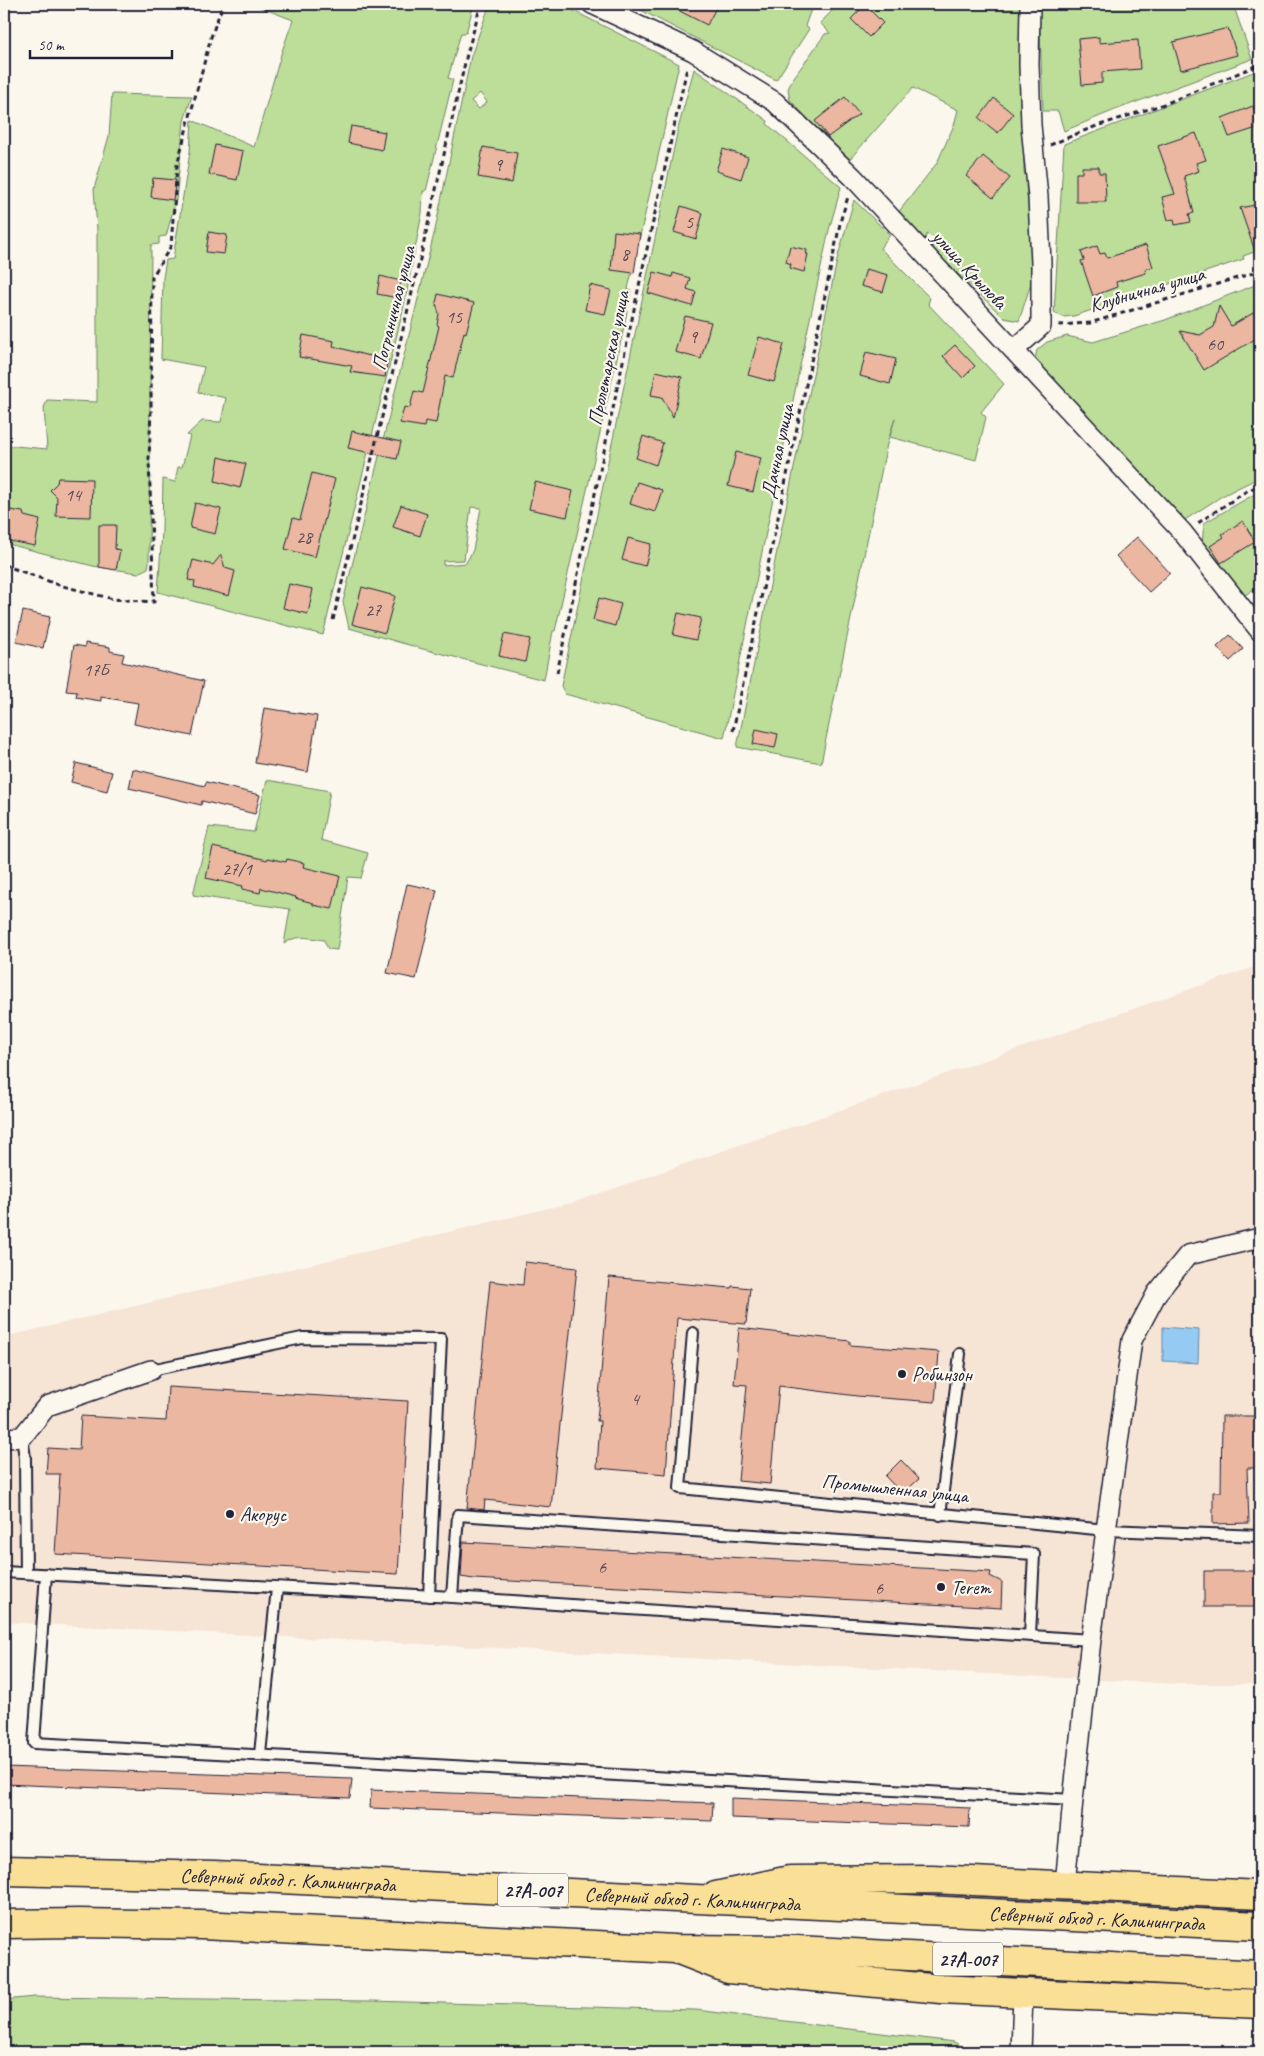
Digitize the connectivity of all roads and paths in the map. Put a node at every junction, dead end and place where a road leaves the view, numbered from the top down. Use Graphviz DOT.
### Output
graph roads {
  1 [pos="223,4"];
  2 [pos="481,4"];
  3 [pos="592,4"];
  4 [pos="1030,4"];
  5 [pos="693,51"];
  6 [pos="1260,64"];
  7 [pos="1033,152"];
  8 [pos="854,177"];
  9 [pos="1260,271"];
  10 [pos="1041,326"];
  11 [pos="1014,350"];
  12 [pos="1260,485"];
  13 [pos="1183,533"];
  14 [pos="4,565"];
  15 [pos="333,620"];
  16 [pos="1260,631"];
  17 [pos="557,673"];
  18 [pos="733,731"];
  19 [pos="1260,1238"];
  20 [pos="693,1333"];
  21 [pos="960,1354"];
  22 [pos="152,1370"];
  23 [pos="13,1437"];
  24 [pos="940,1515"];
  25 [pos="1106,1530"];
  26 [pos="1260,1536"];
  27 [pos="4,1572"];
  28 [pos="26,1573"];
  29 [pos="46,1574"];
  30 [pos="277,1588"];
  31 [pos="429,1596"];
  32 [pos="452,1597"];
  33 [pos="1030,1635"];
  34 [pos="1091,1640"];
  35 [pos="260,1754"];
  36 [pos="1073,1800"];
  37 [pos="4,1871"];
  38 [pos="1065,1885"];
  39 [pos="1260,1895"];
  40 [pos="705,1898"];
  41 [pos="4,1924"];
  42 [pos="1260,1926"];
  43 [pos="676,1948"];
  44 [pos="1260,1975"];
  45 [pos="1022,1993"];
  46 [pos="1260,2004"];
  47 [pos="1021,2052"];
  1 -- 14 [label="path"];
  2 -- 15 [label="path, Пограничная улица"];
  3 -- 5 [label="street, улица Крылова"];
  4 -- 7 [label="street"];
  5 -- 8 [label="street, улица Крылова"];
  5 -- 17 [label="path, Пролетарская улица"];
  6 -- 7 [label="path"];
  7 -- 10 [label="street"];
  8 -- 11 [label="street, улица Крылова"];
  8 -- 18 [label="path, Дачная улица"];
  9 -- 10 [label="path, Клубничная улица"];
  10 -- 11 [label="street"];
  11 -- 13 [label="street, улица Крылова"];
  12 -- 13 [label="path"];
  13 -- 16 [label="street, улица Крылова"];
  19 -- 25 [label="street"];
  20 -- 24 [label="lane, Промышленная улица"];
  21 -- 24 [label="lane"];
  22 -- 23 [label="street"];
  22 -- 31 [label="lane"];
  23 -- 28 [label="lane"];
  24 -- 25 [label="lane, Промышленная улица"];
  25 -- 26 [label="lane, Промышленная улица"];
  25 -- 34 [label="street"];
  27 -- 28 [label="lane"];
  28 -- 29 [label="lane"];
  29 -- 30 [label="lane"];
  29 -- 35 [label="lane"];
  30 -- 31 [label="lane"];
  30 -- 35 [label="lane"];
  31 -- 32 [label="lane"];
  32 -- 33 [label="lane"];
  32 -- 33 [label="lane"];
  33 -- 34 [label="lane"];
  34 -- 36 [label="street"];
  35 -- 36 [label="lane"];
  36 -- 38 [label="street"];
  37 -- 40 [label="main road, Северный обход г. Калининграда / 27А-007"];
  38 -- 39 [label="main road"];
  38 -- 40 [label="main road"];
  40 -- 42 [label="main road, Северный обход г. Калининграда / 27А-007"];
  41 -- 43 [label="main road, 27А-007"];
  43 -- 44 [label="main road, 27А-007"];
  43 -- 45 [label="main road"];
  45 -- 46 [label="main road"];
  45 -- 47 [label="street"];
}
